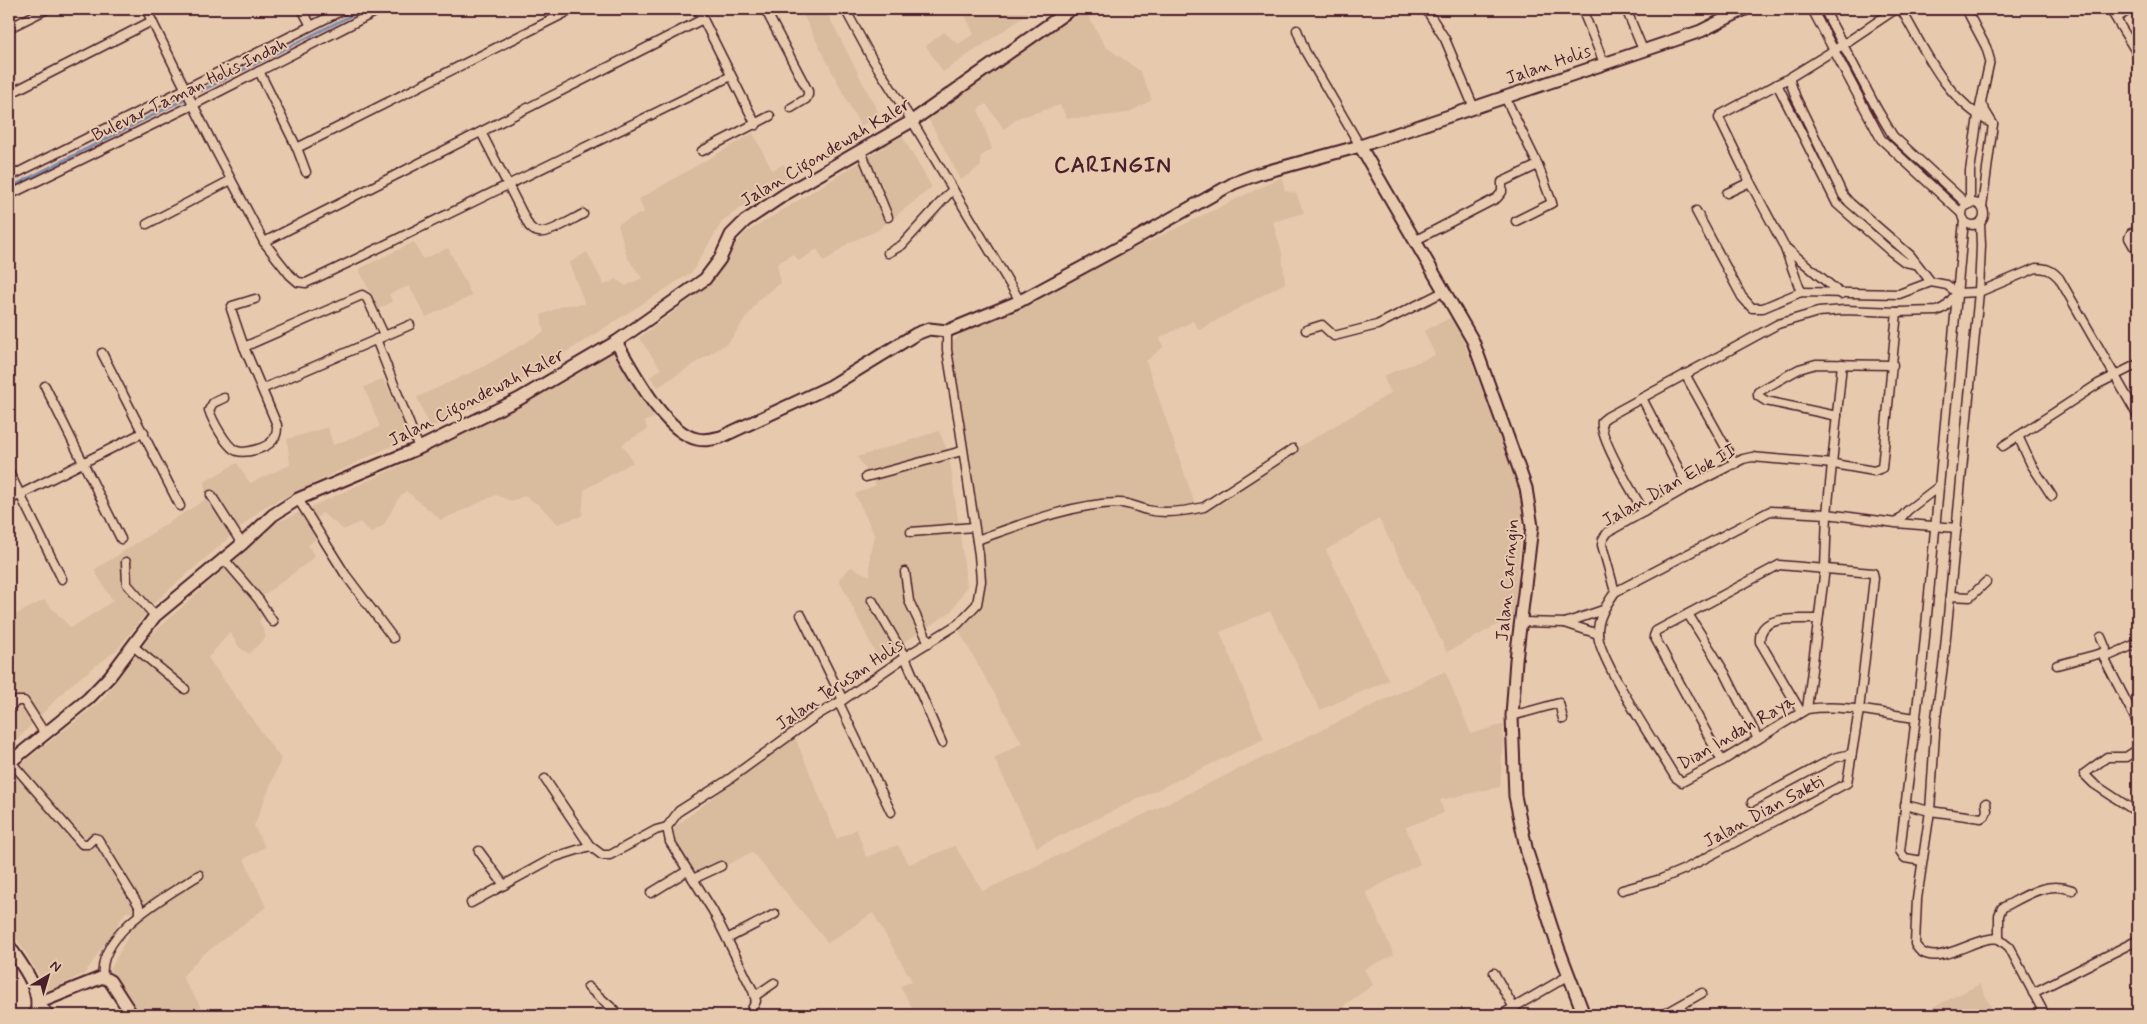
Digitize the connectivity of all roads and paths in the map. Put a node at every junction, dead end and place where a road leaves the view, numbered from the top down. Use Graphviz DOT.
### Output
graph roads {
  1 [pos="47,9"];
  2 [pos="146,9"];
  3 [pos="302,9"];
  4 [pos="345,9"];
  5 [pos="381,9"];
  6 [pos="573,9"];
  7 [pos="698,9"];
  8 [pos="765,9"];
  9 [pos="845,9"];
  10 [pos="1071,9"];
  11 [pos="1426,9"];
  12 [pos="1582,9"];
  13 [pos="1626,9"];
  14 [pos="1745,9"];
  15 [pos="1812,9"];
  16 [pos="1824,9"];
  17 [pos="1896,9"];
  18 [pos="1901,9"];
  19 [pos="1966,9"];
  20 [pos="2110,9"];
  21 [pos="2131,9"];
  22 [pos="2116,18"];
  23 [pos="703,19"];
  24 [pos="152,21"];
  25 [pos="311,26"];
  26 [pos="9,28"];
  27 [pos="1297,30"];
  28 [pos="1844,44"];
  29 [pos="1643,50"];
  30 [pos="1835,50"];
  31 [pos="2138,56"];
  32 [pos="1604,63"];
  33 [pos="259,71"];
  34 [pos="731,76"];
  35 [pos="1789,78"];
  36 [pos="1777,84"];
  37 [pos="185,88"];
  38 [pos="9,94"];
  39 [pos="1505,97"];
  40 [pos="193,104"];
  41 [pos="1981,104"];
  42 [pos="791,108"];
  43 [pos="1474,108"];
  44 [pos="1802,110"];
  45 [pos="1792,115"];
  46 [pos="770,116"];
  47 [pos="1978,116"];
  48 [pos="912,121"];
  49 [pos="1993,124"];
  50 [pos="756,125"];
  51 [pos="481,132"];
  52 [pos="1360,146"];
  53 [pos="297,148"];
  54 [pos="702,151"];
  55 [pos="861,151"];
  56 [pos="1538,165"];
  57 [pos="306,172"];
  58 [pos="9,177"];
  59 [pos="231,180"];
  60 [pos="1750,182"];
  61 [pos="508,184"];
  62 [pos="953,189"];
  63 [pos="1727,193"];
  64 [pos="9,195"];
  65 [pos="1850,203"];
  66 [pos="1969,204"];
  67 [pos="1982,207"];
  68 [pos="1843,210"];
  69 [pos="1696,211"];
  70 [pos="583,214"];
  71 [pos="888,217"];
  72 [pos="1963,217"];
  73 [pos="1516,221"];
  74 [pos="1980,223"];
  75 [pos="147,224"];
  76 [pos="2138,231"];
  77 [pos="1416,240"];
  78 [pos="264,242"];
  79 [pos="1784,246"];
  80 [pos="888,253"];
  81 [pos="2138,254"];
  82 [pos="1915,264"];
  83 [pos="1931,282"];
  84 [pos="1445,291"];
  85 [pos="1801,292"];
  86 [pos="1980,292"];
  87 [pos="1956,293"];
  88 [pos="1841,294"];
  89 [pos="255,299"];
  90 [pos="1020,300"];
  91 [pos="1897,312"];
  92 [pos="410,325"];
  93 [pos="1306,330"];
  94 [pos="947,331"];
  95 [pos="384,335"];
  96 [pos="376,339"];
  97 [pos="616,342"];
  98 [pos="244,347"];
  99 [pos="102,353"];
  100 [pos="1842,364"];
  101 [pos="2138,364"];
  102 [pos="1893,365"];
  103 [pos="1685,374"];
  104 [pos="2115,376"];
  105 [pos="45,386"];
  106 [pos="262,390"];
  107 [pos="224,398"];
  108 [pos="1642,398"];
  109 [pos="1837,416"];
  110 [pos="2138,416"];
  111 [pos="144,432"];
  112 [pos="2018,436"];
  113 [pos="2003,446"];
  114 [pos="420,448"];
  115 [pos="1293,450"];
  116 [pos="962,451"];
  117 [pos="83,462"];
  118 [pos="1735,464"];
  119 [pos="1834,464"];
  120 [pos="9,472"];
  121 [pos="866,477"];
  122 [pos="1688,487"];
  123 [pos="1938,487"];
  124 [pos="20,494"];
  125 [pos="211,495"];
  126 [pos="2052,496"];
  127 [pos="298,499"];
  128 [pos="9,500"];
  129 [pos="180,506"];
  130 [pos="1644,512"];
  131 [pos="1828,514"];
  132 [pos="1896,523"];
  133 [pos="974,527"];
  134 [pos="1934,527"];
  135 [pos="1957,528"];
  136 [pos="911,532"];
  137 [pos="121,540"];
  138 [pos="977,540"];
  139 [pos="242,544"];
  140 [pos="224,559"];
  141 [pos="126,562"];
  142 [pos="1824,568"];
  143 [pos="905,572"];
  144 [pos="62,579"];
  145 [pos="1986,582"];
  146 [pos="1615,592"];
  147 [pos="1950,596"];
  148 [pos="872,600"];
  149 [pos="1603,610"];
  150 [pos="1688,614"];
  151 [pos="801,615"];
  152 [pos="155,616"];
  153 [pos="1818,619"];
  154 [pos="273,622"];
  155 [pos="1521,622"];
  156 [pos="1565,623"];
  157 [pos="1598,634"];
  158 [pos="2101,637"];
  159 [pos="393,638"];
  160 [pos="929,643"];
  161 [pos="2138,644"];
  162 [pos="133,646"];
  163 [pos="2103,656"];
  164 [pos="905,657"];
  165 [pos="2057,665"];
  166 [pos="185,689"];
  167 [pos="841,701"];
  168 [pos="9,707"];
  169 [pos="1859,710"];
  170 [pos="1804,711"];
  171 [pos="1512,716"];
  172 [pos="1915,718"];
  173 [pos="1563,719"];
  174 [pos="2138,724"];
  175 [pos="45,734"];
  176 [pos="1758,739"];
  177 [pos="942,743"];
  178 [pos="2138,749"];
  179 [pos="1851,754"];
  180 [pos="1722,761"];
  181 [pos="10,762"];
  182 [pos="545,779"];
  183 [pos="1752,802"];
  184 [pos="1986,803"];
  185 [pos="1905,805"];
  186 [pos="1930,811"];
  187 [pos="891,812"];
  188 [pos="2138,813"];
  189 [pos="666,827"];
  190 [pos="590,846"];
  191 [pos="479,851"];
  192 [pos="1922,861"];
  193 [pos="721,866"];
  194 [pos="687,871"];
  195 [pos="199,875"];
  196 [pos="693,880"];
  197 [pos="504,885"];
  198 [pos="1622,890"];
  199 [pos="2072,890"];
  200 [pos="651,893"];
  201 [pos="471,903"];
  202 [pos="139,914"];
  203 [pos="775,914"];
  204 [pos="727,939"];
  205 [pos="1999,939"];
  206 [pos="2138,940"];
  207 [pos="9,946"];
  208 [pos="1494,973"];
  209 [pos="1568,976"];
  210 [pos="103,977"];
  211 [pos="774,983"];
  212 [pos="588,987"];
  213 [pos="2034,992"];
  214 [pos="1702,993"];
  215 [pos="754,996"];
  216 [pos="38,1003"];
  217 [pos="1514,1008"];
  218 [pos="36,1015"];
  219 [pos="51,1015"];
  220 [pos="132,1015"];
  221 [pos="620,1015"];
  222 [pos="749,1015"];
  223 [pos="1501,1015"];
  224 [pos="1584,1015"];
  225 [pos="1663,1015"];
  226 [pos="2045,1015"];
  1 -- 26 [label="street"];
  2 -- 24 [label="street"];
  3 -- 25 [label="street"];
  4 -- 25 [label="street, Bulevar Taman Holis Indah"];
  5 -- 33 [label="street, Bulevar Taman Holis Indah"];
  6 -- 53 [label="street"];
  7 -- 23 [label="street"];
  8 -- 42 [label="street"];
  9 -- 48 [label="street"];
  10 -- 48 [label="main road, Jalan Cigondewah Kaler"];
  11 -- 43 [label="street"];
  12 -- 32 [label="street"];
  13 -- 29 [label="street"];
  14 -- 29 [label="main road, Jalan Holis"];
  15 -- 30 [label="street"];
  16 -- 28 [label="street"];
  17 -- 28 [label="street"];
  18 -- 47 [label="street"];
  19 -- 41 [label="street"];
  20 -- 22 [label="street"];
  21 -- 22 [label="street"];
  22 -- 31 [label="street"];
  23 -- 34 [label="street"];
  23 -- 51 [label="street"];
  24 -- 37 [label="street"];
  24 -- 38 [label="street"];
  25 -- 37 [label="street, Bulevar Taman Holis Indah"];
  27 -- 52 [label="street"];
  28 -- 30 [label="street"];
  28 -- 66 [label="street"];
  29 -- 32 [label="main road, Jalan Holis"];
  30 -- 35 [label="street"];
  30 -- 72 [label="street"];
  32 -- 39 [label="main road, Jalan Holis"];
  33 -- 40 [label="street, Bulevar Taman Holis Indah"];
  33 -- 53 [label="street"];
  34 -- 50 [label="street"];
  34 -- 61 [label="street"];
  35 -- 36 [label="street"];
  35 -- 44 [label="street"];
  36 -- 45 [label="street"];
  36 -- 60 [label="street"];
  37 -- 40 [label="street"];
  37 -- 58 [label="street, Bulevar Taman Holis Indah"];
  39 -- 43 [label="main road, Jalan Holis"];
  39 -- 56 [label="street"];
  40 -- 59 [label="street"];
  40 -- 64 [label="street, Bulevar Taman Holis Indah"];
  41 -- 47 [label="street"];
  41 -- 49 [label="street"];
  43 -- 52 [label="main road, Jalan Holis"];
  44 -- 45 [label="street"];
  44 -- 65 [label="street"];
  45 -- 68 [label="street"];
  46 -- 50 [label="street"];
  47 -- 49 [label="street"];
  47 -- 66 [label="street"];
  48 -- 55 [label="main road, Jalan Cigondewah Kaler"];
  48 -- 62 [label="street"];
  49 -- 67 [label="street"];
  50 -- 54 [label="street"];
  51 -- 61 [label="street"];
  51 -- 78 [label="street"];
  52 -- 77 [label="main road, Jalan Caringin"];
  52 -- 90 [label="main road, Jalan Holis"];
  53 -- 57 [label="street"];
  55 -- 71 [label="street"];
  55 -- 97 [label="main road, Jalan Cigondewah Kaler"];
  56 -- 73 [label="street"];
  56 -- 77 [label="street"];
  59 -- 75 [label="street"];
  59 -- 78 [label="street"];
  60 -- 63 [label="street"];
  60 -- 79 [label="street"];
  61 -- 70 [label="street"];
  61 -- 78 [label="street"];
  62 -- 80 [label="street"];
  62 -- 90 [label="street"];
  65 -- 68 [label="street"];
  65 -- 82 [label="street"];
  66 -- 67 [label="street"];
  66 -- 72 [label="street"];
  67 -- 74 [label="street"];
  68 -- 82 [label="street"];
  69 -- 85 [label="street"];
  72 -- 74 [label="street"];
  72 -- 87 [label="street"];
  74 -- 86 [label="street"];
  76 -- 81 [label="street"];
  77 -- 84 [label="main road, Jalan Caringin"];
  79 -- 85 [label="street"];
  79 -- 88 [label="street"];
  82 -- 83 [label="street"];
  83 -- 87 [label="street"];
  83 -- 88 [label="street"];
  84 -- 93 [label="street"];
  84 -- 155 [label="main road, Jalan Caringin"];
  85 -- 88 [label="street"];
  86 -- 87 [label="street"];
  86 -- 104 [label="street"];
  86 -- 135 [label="street"];
  87 -- 91 [label="street"];
  87 -- 123 [label="street"];
  89 -- 98 [label="street"];
  90 -- 94 [label="main road, Jalan Holis"];
  91 -- 102 [label="street"];
  91 -- 103 [label="street"];
  92 -- 95 [label="street"];
  94 -- 97 [label="main road"];
  94 -- 116 [label="street, Jalan Terusan Holis"];
  95 -- 96 [label="street"];
  95 -- 98 [label="street"];
  96 -- 106 [label="street"];
  96 -- 114 [label="street"];
  97 -- 114 [label="main road, Jalan Cigondewah Kaler"];
  98 -- 106 [label="street"];
  99 -- 111 [label="street"];
  100 -- 102 [label="street"];
  100 -- 109 [label="street"];
  100 -- 109 [label="street"];
  101 -- 104 [label="street"];
  102 -- 119 [label="street, Jalan Dian Elok II"];
  103 -- 108 [label="street"];
  103 -- 118 [label="street"];
  104 -- 110 [label="street"];
  104 -- 112 [label="street"];
  105 -- 117 [label="street"];
  106 -- 107 [label="street"];
  108 -- 122 [label="street"];
  108 -- 130 [label="street"];
  109 -- 119 [label="street"];
  111 -- 117 [label="street"];
  111 -- 129 [label="street"];
  112 -- 113 [label="street"];
  112 -- 126 [label="street"];
  114 -- 127 [label="main road, Jalan Cigondewah Kaler"];
  115 -- 138 [label="street"];
  116 -- 121 [label="street"];
  116 -- 133 [label="street, Jalan Terusan Holis"];
  117 -- 124 [label="street"];
  117 -- 137 [label="street"];
  118 -- 119 [label="street, Jalan Dian Elok II"];
  118 -- 122 [label="street, Jalan Dian Elok II"];
  119 -- 131 [label="street"];
  120 -- 124 [label="street"];
  122 -- 130 [label="street, Jalan Dian Elok II"];
  123 -- 132 [label="street"];
  123 -- 134 [label="street"];
  124 -- 128 [label="street"];
  124 -- 144 [label="street"];
  125 -- 139 [label="street"];
  127 -- 139 [label="main road, Jalan Cigondewah Kaler"];
  127 -- 159 [label="street"];
  130 -- 146 [label="street, Jalan Dian Elok II"];
  131 -- 132 [label="street"];
  131 -- 142 [label="street"];
  131 -- 146 [label="street"];
  132 -- 134 [label="street"];
  133 -- 136 [label="street"];
  133 -- 138 [label="street, Jalan Terusan Holis"];
  134 -- 135 [label="street"];
  134 -- 172 [label="street"];
  135 -- 147 [label="street"];
  138 -- 160 [label="street, Jalan Terusan Holis"];
  139 -- 140 [label="main road, Jalan Cigondewah Kaler"];
  140 -- 152 [label="main road, Jalan Cigondewah Kaler"];
  140 -- 154 [label="street"];
  141 -- 152 [label="street"];
  142 -- 150 [label="street"];
  142 -- 153 [label="street"];
  142 -- 169 [label="street, Jalan Dian Sakti"];
  143 -- 160 [label="street"];
  145 -- 147 [label="street"];
  146 -- 149 [label="street"];
  147 -- 186 [label="street"];
  148 -- 164 [label="street"];
  149 -- 156 [label="street"];
  149 -- 157 [label="street"];
  150 -- 176 [label="street"];
  150 -- 180 [label="street"];
  151 -- 167 [label="street"];
  152 -- 162 [label="main road, Jalan Cigondewah Kaler"];
  153 -- 170 [label="street"];
  153 -- 170 [label="street"];
  155 -- 156 [label="street"];
  155 -- 171 [label="main road, Jalan Caringin"];
  156 -- 157 [label="street"];
  157 -- 180 [label="street, Dian Indah Raya"];
  158 -- 163 [label="street"];
  160 -- 164 [label="street, Jalan Terusan Holis"];
  161 -- 163 [label="street"];
  162 -- 166 [label="street"];
  162 -- 175 [label="main road, Jalan Cigondewah Kaler"];
  163 -- 165 [label="street"];
  163 -- 174 [label="street"];
  164 -- 167 [label="street, Jalan Terusan Holis"];
  164 -- 177 [label="street"];
  167 -- 187 [label="street"];
  167 -- 189 [label="street, Jalan Terusan Holis"];
  168 -- 175 [label="street"];
  169 -- 170 [label="street, Dian Indah Raya"];
  169 -- 172 [label="street, Dian Indah Raya"];
  169 -- 179 [label="street, Jalan Dian Sakti"];
  170 -- 176 [label="street, Dian Indah Raya"];
  171 -- 173 [label="street"];
  171 -- 209 [label="main road, Jalan Caringin"];
  172 -- 185 [label="street"];
  175 -- 181 [label="main road, Jalan Cigondewah Kaler"];
  176 -- 180 [label="street, Dian Indah Raya"];
  178 -- 188 [label="street"];
  179 -- 183 [label="street"];
  179 -- 198 [label="street, Jalan Dian Sakti"];
  181 -- 202 [label="street"];
  182 -- 190 [label="street"];
  184 -- 186 [label="street"];
  185 -- 186 [label="street"];
  185 -- 192 [label="street"];
  186 -- 192 [label="street"];
  189 -- 190 [label="street"];
  189 -- 194 [label="street"];
  190 -- 197 [label="street"];
  191 -- 197 [label="street"];
  192 -- 205 [label="street"];
  193 -- 196 [label="street"];
  194 -- 196 [label="street"];
  194 -- 200 [label="street"];
  195 -- 202 [label="street"];
  196 -- 204 [label="street"];
  197 -- 201 [label="street"];
  199 -- 205 [label="street"];
  202 -- 210 [label="street"];
  203 -- 204 [label="street"];
  204 -- 215 [label="street"];
  205 -- 213 [label="street"];
  206 -- 213 [label="street"];
  207 -- 216 [label="main road"];
  208 -- 217 [label="street"];
  209 -- 217 [label="street"];
  209 -- 224 [label="main road, Jalan Caringin"];
  210 -- 216 [label="main road"];
  210 -- 220 [label="main road"];
  211 -- 215 [label="street"];
  212 -- 221 [label="street"];
  213 -- 226 [label="street"];
  214 -- 225 [label="street"];
  215 -- 222 [label="street"];
  216 -- 218 [label="main road"];
  216 -- 219 [label="street"];
  217 -- 223 [label="street"];
}
